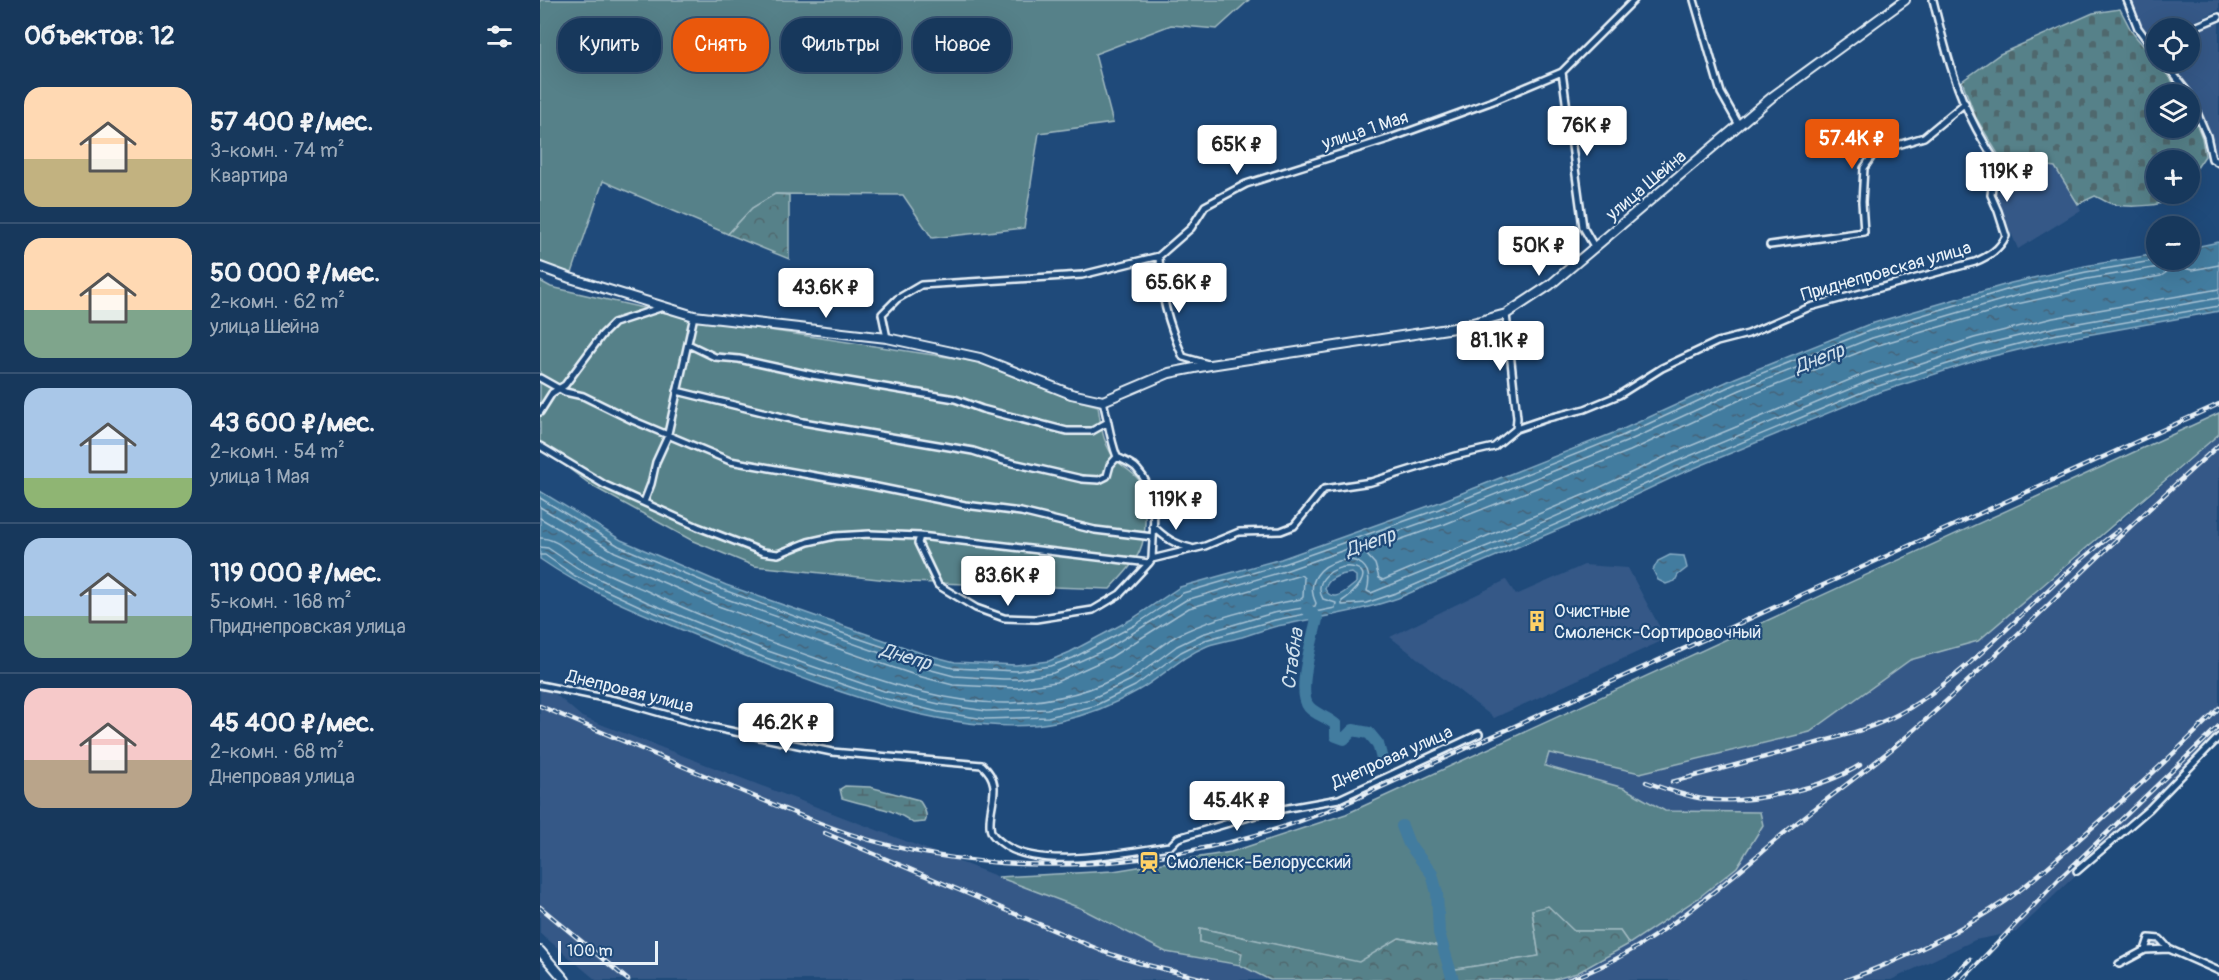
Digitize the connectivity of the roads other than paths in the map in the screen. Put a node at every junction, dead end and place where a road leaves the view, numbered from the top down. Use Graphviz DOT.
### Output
graph roads {
  1 [pos="1634,0"];
  2 [pos="1694,0"];
  3 [pos="1905,0"];
  4 [pos="1933,0"];
  5 [pos="2127,0"];
  6 [pos="2219,17"];
  7 [pos="2200,25"];
  8 [pos="2146,40"];
  9 [pos="1562,72"];
  10 [pos="2172,72"];
  11 [pos="2181,84"];
  12 [pos="1965,103"];
  13 [pos="2200,120"];
  14 [pos="1738,125"];
  15 [pos="1991,156"];
  16 [pos="2219,163"];
  17 [pos="2012,184"];
  18 [pos="1770,245"];
  19 [pos="1595,248"];
  20 [pos="1159,256"];
  21 [pos="540,267"];
  22 [pos="663,307"];
  23 [pos="1506,314"];
  24 [pos="694,316"];
  25 [pos="887,338"];
  26 [pos="688,344"];
  27 [pos="1210,365"];
  28 [pos="540,378"];
  29 [pos="560,389"];
  30 [pos="677,392"];
  31 [pos="1102,401"];
  32 [pos="540,412"];
  33 [pos="1108,422"];
  34 [pos="1516,429"];
  35 [pos="668,433"];
  36 [pos="540,446"];
  37 [pos="1117,457"];
  38 [pos="644,502"];
  39 [pos="1153,526"];
  40 [pos="920,536"];
  41 [pos="1153,537"];
  42 [pos="1192,549"];
  43 [pos="1150,561"];
  44 [pos="540,685"];
  45 [pos="1479,734"];
  46 [pos="2219,737"];
  47 [pos="2077,871"];
  48 [pos="2145,950"];
  49 [pos="2169,950"];
  50 [pos="540,951"];
  51 [pos="2119,964"];
  52 [pos="2219,971"];
  53 [pos="565,980"];
  1 -- 9 [label="street, улица 1 Мая"];
  2 -- 14 [label="street"];
  3 -- 14 [label="street, улица Шейна"];
  4 -- 12 [label="street"];
  5 -- 8 [label="street"];
  6 -- 7 [label="street"];
  9 -- 19 [label="street"];
  9 -- 20 [label="street, улица 1 Мая"];
  10 -- 11 [label="street"];
  12 -- 15 [label="street"];
  12 -- 18 [label="street"];
  13 -- 16 [label="street"];
  14 -- 19 [label="street, улица Шейна"];
  15 -- 17 [label="street"];
  15 -- 34 [label="street, Приднепровская улица"];
  19 -- 23 [label="street, улица Шейна"];
  20 -- 25 [label="street, улица 1 Мая"];
  20 -- 27 [label="street"];
  21 -- 22 [label="street"];
  22 -- 24 [label="street"];
  22 -- 29 [label="street"];
  23 -- 27 [label="street, улица Шейна"];
  23 -- 34 [label="street"];
  24 -- 25 [label="street"];
  24 -- 26 [label="street"];
  25 -- 31 [label="street"];
  26 -- 30 [label="street"];
  26 -- 33 [label="street"];
  27 -- 31 [label="street, улица Шейна"];
  28 -- 29 [label="street"];
  29 -- 32 [label="street"];
  29 -- 35 [label="street"];
  30 -- 35 [label="street"];
  30 -- 37 [label="street"];
  31 -- 33 [label="street"];
  33 -- 37 [label="street"];
  34 -- 42 [label="street, Приднепровская улица"];
  35 -- 38 [label="street"];
  35 -- 41 [label="street"];
  36 -- 38 [label="street"];
  37 -- 39 [label="street"];
  38 -- 40 [label="street"];
  39 -- 41 [label="street"];
  39 -- 42 [label="street"];
  40 -- 43 [label="street"];
  40 -- 43 [label="street"];
  41 -- 43 [label="street"];
  42 -- 43 [label="street, Приднепровская улица"];
  44 -- 45 [label="street, Днепровая улица"];
  46 -- 47 [label="street"];
  48 -- 49 [label="street"];
  48 -- 49 [label="street"];
  48 -- 51 [label="street"];
  49 -- 52 [label="street"];
  50 -- 53 [label="street"];
}
